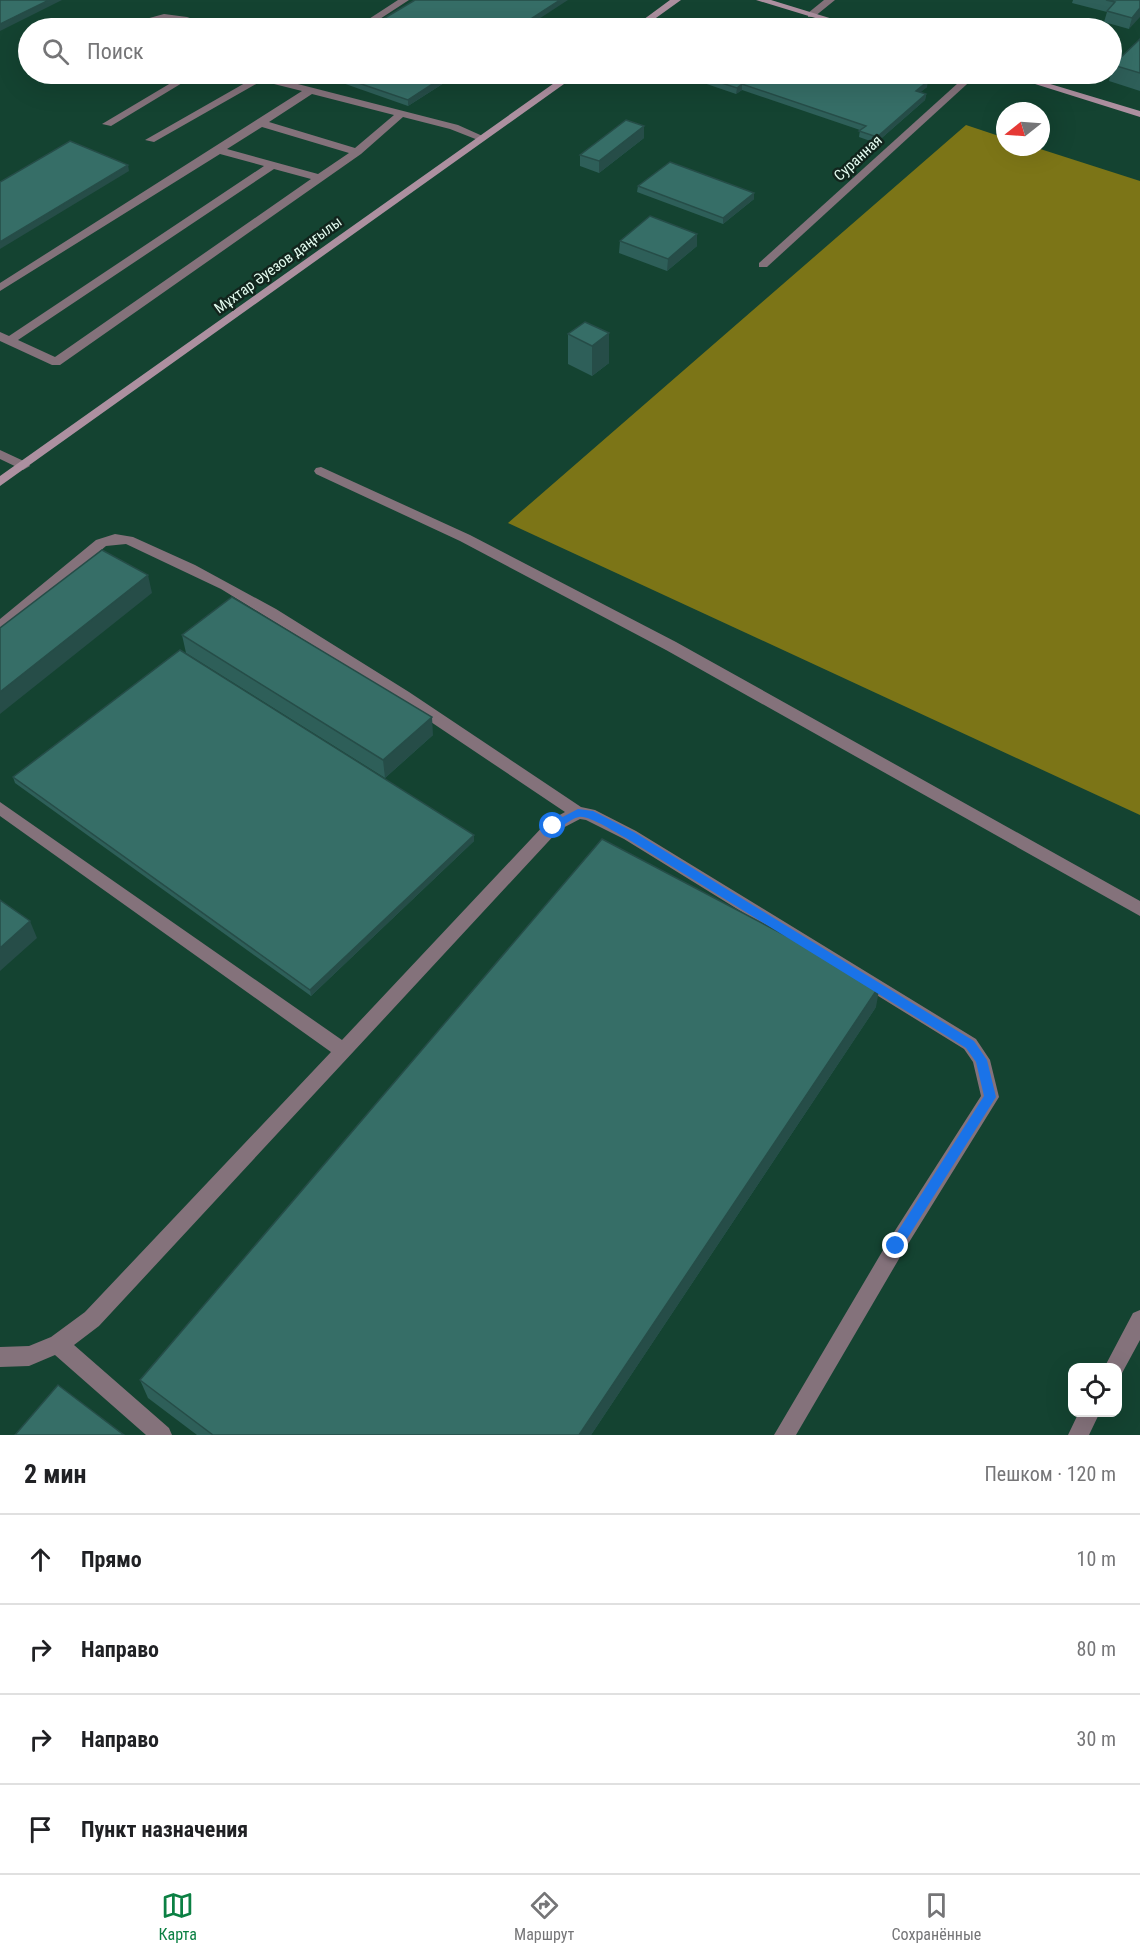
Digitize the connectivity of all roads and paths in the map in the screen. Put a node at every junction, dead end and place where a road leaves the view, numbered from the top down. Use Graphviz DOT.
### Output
graph roads {
  1 [pos="404,0"];
  2 [pos="676,0"];
  3 [pos="761,0"];
  4 [pos="830,0"];
  5 [pos="811,15"];
  6 [pos="159,18"];
  7 [pos="181,18"];
  8 [pos="376,18"];
  9 [pos="650,18"];
  10 [pos="821,18"];
  11 [pos="175,84"];
  12 [pos="240,84"];
  13 [pos="285,84"];
  14 [pos="559,84"];
  15 [pos="962,84"];
  16 [pos="1041,84"];
  17 [pos="309,91"];
  18 [pos="401,114"];
  19 [pos="1140,114"];
  20 [pos="107,123"];
  21 [pos="261,123"];
  22 [pos="482,138"];
  23 [pos="150,140"];
  24 [pos="219,150"];
  25 [pos="357,152"];
  26 [pos="272,165"];
  27 [pos="319,178"];
  28 [pos="764,265"];
  29 [pos="0,288"];
  30 [pos="5,338"];
  31 [pos="0,454"];
  32 [pos="23,466"];
  33 [pos="321,471"];
  34 [pos="0,482"];
  35 [pos="0,627"];
  36 [pos="0,808"];
  37 [pos="578,813"];
  38 [pos="1140,909"];
  39 [pos="342,1050"];
  40 [pos="1140,1320"];
  41 [pos="58,1344"];
  42 [pos="0,1357"];
  43 [pos="1117,1363"];
  44 [pos="1088,1417"];
  45 [pos="162,1435"];
  46 [pos="784,1435"];
  47 [pos="1078,1435"];
  1 -- 8 [label="street"];
  2 -- 9 [label="main road"];
  3 -- 5 [label="main road"];
  4 -- 5 [label="street"];
  5 -- 10 [label="main road"];
  6 -- 7 [label="street"];
  11 -- 20 [label="street"];
  12 -- 23 [label="street"];
  13 -- 17 [label="street"];
  14 -- 22 [label="main road, Мұхтар Әуезов даңғылы"];
  15 -- 28 [label="street, Суранная"];
  16 -- 19 [label="main road"];
  17 -- 18 [label="street"];
  17 -- 21 [label="street"];
  18 -- 22 [label="street"];
  18 -- 25 [label="street"];
  21 -- 24 [label="street"];
  21 -- 25 [label="street"];
  22 -- 32 [label="main road, Мұхтар Әуезов даңғылы"];
  24 -- 26 [label="street"];
  24 -- 29 [label="street"];
  25 -- 27 [label="street"];
  26 -- 27 [label="street"];
  26 -- 30 [label="street"];
  27 -- 30 [label="street"];
  31 -- 32 [label="street"];
  32 -- 34 [label="main road, Мұхтар Әуезов даңғылы"];
  33 -- 38 [label="street"];
  35 -- 37 [label="street"];
  36 -- 39 [label="street"];
  37 -- 39 [label="street"];
  37 -- 46 [label="street"];
  39 -- 41 [label="street"];
  40 -- 43 [label="street"];
  41 -- 42 [label="street"];
  41 -- 45 [label="street"];
  44 -- 47 [label="street"];
}
